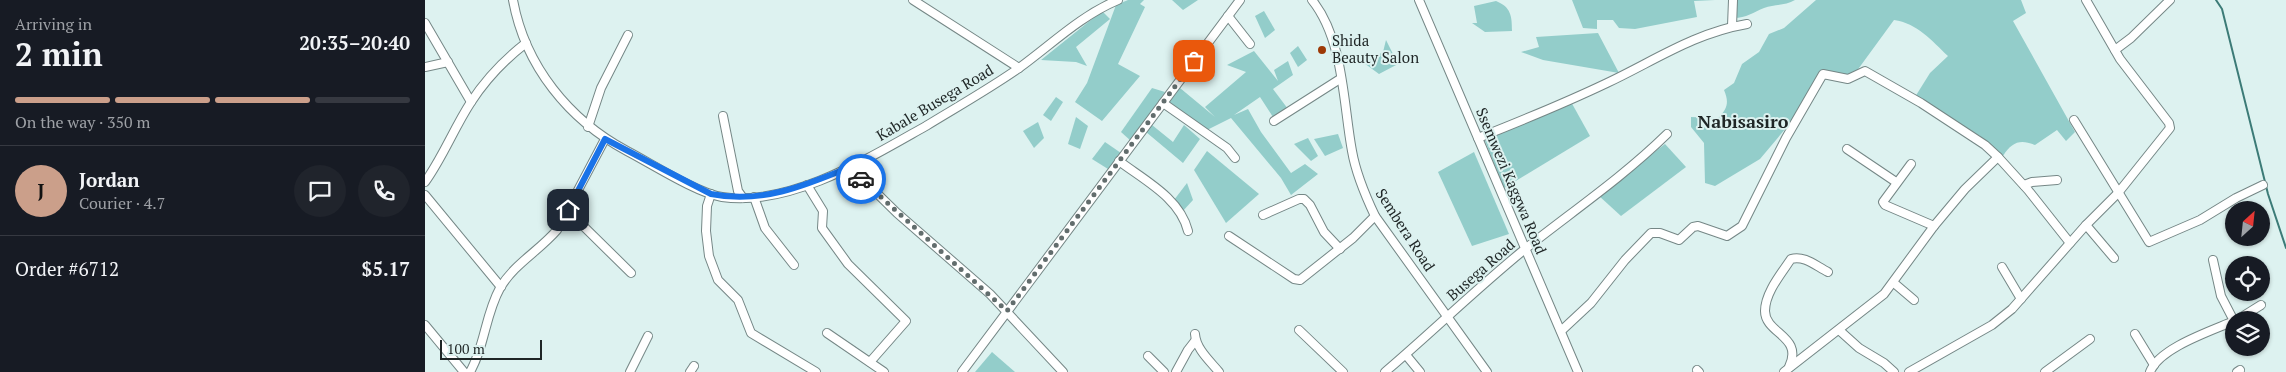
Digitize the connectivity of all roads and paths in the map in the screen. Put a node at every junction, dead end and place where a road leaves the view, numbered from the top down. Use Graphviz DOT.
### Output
graph roads {
  1 [pos="513,0"];
  2 [pos="913,0"];
  3 [pos="1118,0"];
  4 [pos="1240,0"];
  5 [pos="1312,0"];
  6 [pos="1419,0"];
  7 [pos="1733,0"];
  8 [pos="2086,0"];
  9 [pos="2171,0"];
  10 [pos="1229,16"];
  11 [pos="425,22"];
  12 [pos="1747,24"];
  13 [pos="1732,26"];
  14 [pos="628,35"];
  15 [pos="526,43"];
  16 [pos="1249,44"];
  17 [pos="2115,50"];
  18 [pos="448,62"];
  19 [pos="425,68"];
  20 [pos="1019,68"];
  21 [pos="1341,79"];
  22 [pos="471,102"];
  23 [pos="1163,103"];
  24 [pos="723,116"];
  25 [pos="2074,120"];
  26 [pos="1273,121"];
  27 [pos="588,127"];
  28 [pos="1667,134"];
  29 [pos="1478,138"];
  30 [pos="605,139"];
  31 [pos="1847,149"];
  32 [pos="1998,156"];
  33 [pos="1235,158"];
  34 [pos="1119,161"];
  35 [pos="1911,164"];
  36 [pos="850,167"];
  37 [pos="2057,180"];
  38 [pos="425,182"];
  39 [pos="1897,182"];
  40 [pos="807,185"];
  41 [pos="2024,185"];
  42 [pos="2263,185"];
  43 [pos="2117,193"];
  44 [pos="425,194"];
  45 [pos="711,194"];
  46 [pos="754,197"];
  47 [pos="743,198"];
  48 [pos="568,210"];
  49 [pos="1263,215"];
  50 [pos="1375,216"];
  51 [pos="2086,224"];
  52 [pos="1934,226"];
  53 [pos="1188,231"];
  54 [pos="1229,236"];
  55 [pos="2070,243"];
  56 [pos="1339,248"];
  57 [pos="1525,250"];
  58 [pos="2113,258"];
  59 [pos="2213,260"];
  60 [pos="794,265"];
  61 [pos="2002,267"];
  62 [pos="1828,272"];
  63 [pos="631,273"];
  64 [pos="1894,283"];
  65 [pos="501,287"];
  66 [pos="2021,299"];
  67 [pos="1914,300"];
  68 [pos="2261,305"];
  69 [pos="1007,311"];
  70 [pos="2229,311"];
  71 [pos="2251,311"];
  72 [pos="1448,317"];
  73 [pos="425,325"];
  74 [pos="2225,325"];
  75 [pos="1299,330"];
  76 [pos="1839,330"];
  77 [pos="1561,331"];
  78 [pos="827,333"];
  79 [pos="2135,334"];
  80 [pos="649,336"];
  81 [pos="2090,339"];
  82 [pos="1405,355"];
  83 [pos="1149,356"];
  84 [pos="870,362"];
  85 [pos="2152,368"];
  86 [pos="1786,370"];
  87 [pos="464,372"];
  88 [pos="470,372"];
  89 [pos="630,372"];
  90 [pos="816,372"];
  91 [pos="884,372"];
  92 [pos="962,372"];
  93 [pos="1063,372"];
  94 [pos="1164,372"];
  95 [pos="1176,372"];
  96 [pos="1219,372"];
  97 [pos="1343,372"];
  98 [pos="1385,372"];
  99 [pos="1420,372"];
  100 [pos="1487,372"];
  101 [pos="1578,372"];
  102 [pos="1894,372"];
  103 [pos="1909,372"];
  104 [pos="2045,372"];
  1 -- 15 [label="street, Kabale Busega Road"];
  2 -- 20 [label="street"];
  3 -- 20 [label="street, Kabale Busega Road"];
  4 -- 10 [label="street"];
  5 -- 21 [label="street, Sembera Road"];
  6 -- 29 [label="street, Ssemwezi Kaggwa Road"];
  7 -- 13 [label="street"];
  8 -- 17 [label="street"];
  9 -- 17 [label="street"];
  10 -- 16 [label="street"];
  10 -- 23 [label="street"];
  11 -- 18 [label="street"];
  12 -- 13 [label="street"];
  13 -- 29 [label="street"];
  14 -- 27 [label="street"];
  15 -- 22 [label="street"];
  15 -- 27 [label="street, Kabale Busega Road"];
  17 -- 43 [label="street"];
  18 -- 19 [label="street"];
  18 -- 22 [label="street"];
  20 -- 36 [label="street, Kabale Busega Road"];
  21 -- 26 [label="street"];
  21 -- 50 [label="street, Sembera Road"];
  22 -- 38 [label="street"];
  23 -- 33 [label="street"];
  23 -- 34 [label="street"];
  24 -- 47 [label="street"];
  25 -- 43 [label="street"];
  27 -- 30 [label="street, Kabale Busega Road"];
  28 -- 57 [label="street, Busega Road"];
  29 -- 57 [label="street, Ssemwezi Kaggwa Road"];
  30 -- 45 [label="street, Kabale Busega Road"];
  30 -- 48 [label="street"];
  31 -- 39 [label="street"];
  32 -- 41 [label="street"];
  32 -- 52 [label="street"];
  32 -- 77 [label="street"];
  34 -- 53 [label="street"];
  34 -- 69 [label="street"];
  35 -- 39 [label="street"];
  36 -- 40 [label="street, Kabale Busega Road"];
  36 -- 69 [label="street"];
  37 -- 41 [label="street"];
  39 -- 52 [label="street"];
  40 -- 46 [label="street, Kabale Busega Road"];
  40 -- 84 [label="street"];
  41 -- 55 [label="street"];
  42 -- 43 [label="street"];
  43 -- 51 [label="street"];
  44 -- 65 [label="street"];
  45 -- 47 [label="street, Kabale Busega Road"];
  45 -- 90 [label="street"];
  46 -- 47 [label="street, Kabale Busega Road"];
  46 -- 60 [label="street"];
  48 -- 63 [label="street"];
  48 -- 65 [label="street"];
  49 -- 56 [label="street"];
  50 -- 56 [label="street"];
  50 -- 72 [label="street, Sembera Road"];
  51 -- 55 [label="street"];
  51 -- 58 [label="street"];
  52 -- 64 [label="street"];
  54 -- 56 [label="street"];
  55 -- 66 [label="street"];
  57 -- 72 [label="street, Busega Road"];
  57 -- 77 [label="street, Ssemwezi Kaggwa Road"];
  59 -- 70 [label="street"];
  61 -- 66 [label="street"];
  62 -- 86 [label="street"];
  64 -- 67 [label="street"];
  64 -- 76 [label="street"];
  65 -- 88 [label="street"];
  66 -- 103 [label="street"];
  68 -- 71 [label="street"];
  69 -- 92 [label="street"];
  69 -- 93 [label="street"];
  72 -- 82 [label="street, Busega Road"];
  72 -- 100 [label="street, Sembera Road"];
  73 -- 87 [label="street"];
  74 -- 85 [label="street"];
  75 -- 97 [label="street"];
  76 -- 86 [label="street"];
  76 -- 102 [label="street"];
  77 -- 101 [label="street, Ssemwezi Kaggwa Road"];
  78 -- 84 [label="street"];
  79 -- 85 [label="street"];
  80 -- 89 [label="street"];
  81 -- 104 [label="street"];
  82 -- 98 [label="street, Busega Road"];
  82 -- 99 [label="street"];
  83 -- 94 [label="street"];
  84 -- 91 [label="street"];
  95 -- 96 [label="street"];
}
